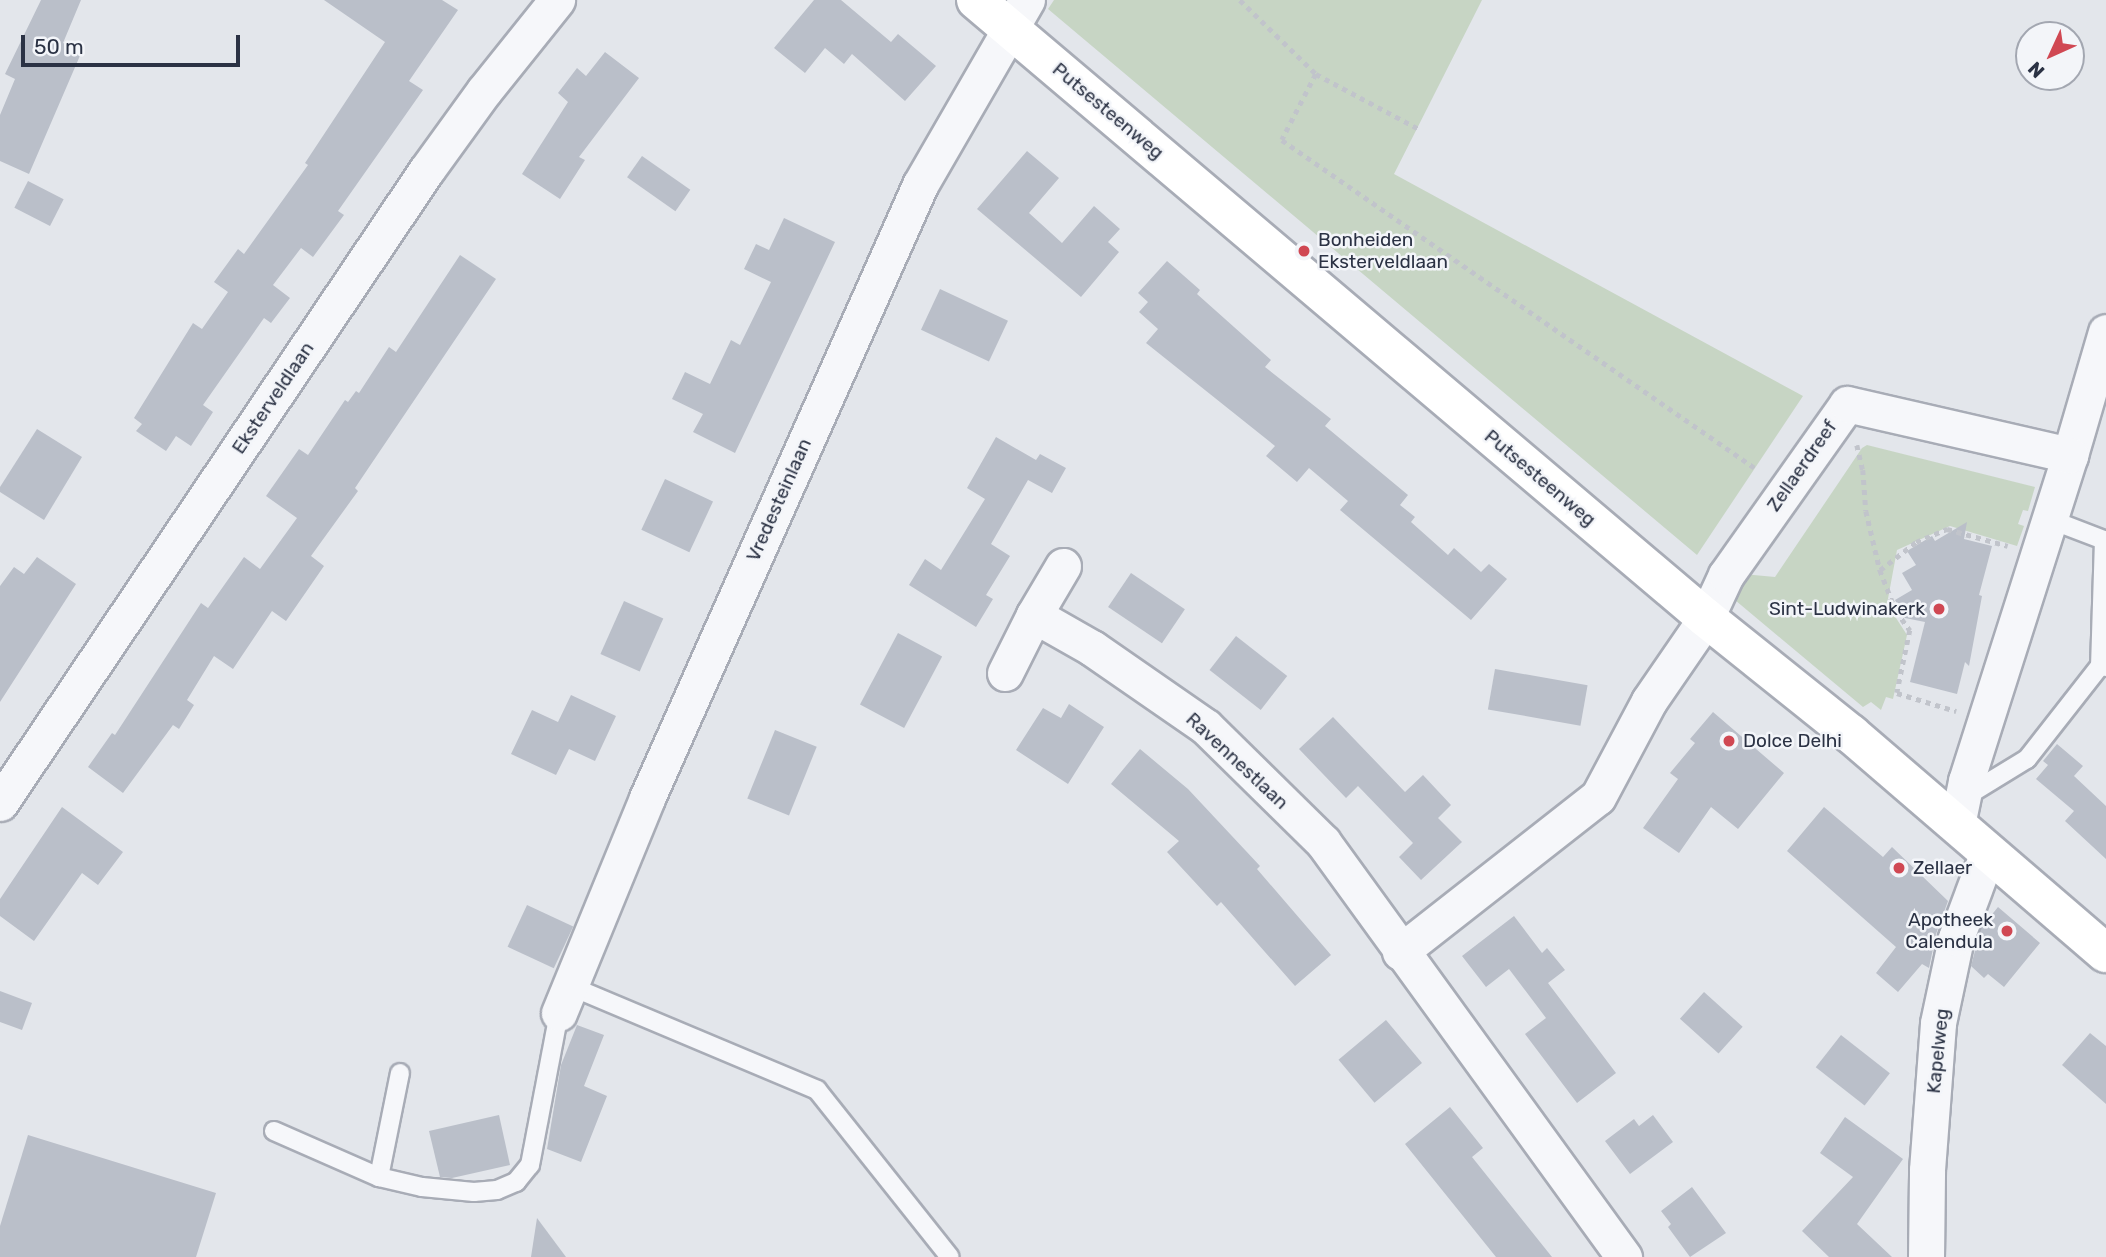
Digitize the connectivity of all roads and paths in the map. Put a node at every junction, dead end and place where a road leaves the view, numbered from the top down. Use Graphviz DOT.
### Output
graph roads {
  1 [pos="557,0"];
  2 [pos="976,0"];
  3 [pos="1240,0"];
  4 [pos="1018,14"];
  5 [pos="1315,74"];
  6 [pos="1417,128"];
  7 [pos="2106,332"];
  8 [pos="1847,404"];
  9 [pos="2070,455"];
  10 [pos="1755,468"];
  11 [pos="2049,519"];
  12 [pos="2037,555"];
  13 [pos="1063,566"];
  14 [pos="1880,570"];
  15 [pos="1034,615"];
  16 [pos="1706,618"];
  17 [pos="2103,667"];
  18 [pos="1005,673"];
  19 [pos="1985,720"];
  20 [pos="0,803"];
  21 [pos="1960,812"];
  22 [pos="1987,852"];
  23 [pos="1400,951"];
  24 [pos="2106,953"];
  25 [pos="564,999"];
  26 [pos="400,1073"];
  27 [pos="274,1131"];
  28 [pos="379,1177"];
  29 [pos="950,1257"];
  30 [pos="1624,1257"];
  31 [pos="1926,1257"];
  1 -- 20 [label="street, Eksterveldlaan"];
  2 -- 4 [label="main road, Putsesteenweg"];
  3 -- 5 [label="path"];
  4 -- 16 [label="main road, Putsesteenweg"];
  4 -- 25 [label="street, Vredesteinlaan"];
  5 -- 6 [label="path"];
  5 -- 10 [label="path"];
  7 -- 9 [label="street"];
  8 -- 9 [label="street, Zellaerdreef"];
  8 -- 14 [label="path"];
  8 -- 16 [label="street, Zellaerdreef"];
  9 -- 11 [label="street"];
  11 -- 12 [label="street"];
  11 -- 17 [label="lane"];
  12 -- 14 [label="path"];
  12 -- 19 [label="street"];
  13 -- 15 [label="street"];
  14 -- 19 [label="path"];
  15 -- 18 [label="street"];
  15 -- 23 [label="street, Ravennestlaan"];
  16 -- 21 [label="main road, Putsesteenweg"];
  16 -- 23 [label="street"];
  17 -- 21 [label="lane"];
  19 -- 21 [label="street"];
  21 -- 22 [label="main road, Putsesteenweg"];
  22 -- 24 [label="main road, Putsesteenweg"];
  22 -- 31 [label="street, Kapelweg"];
  23 -- 30 [label="street, Ravennestlaan"];
  25 -- 28 [label="lane"];
  25 -- 29 [label="lane"];
  26 -- 28 [label="lane"];
  27 -- 28 [label="lane"];
}
